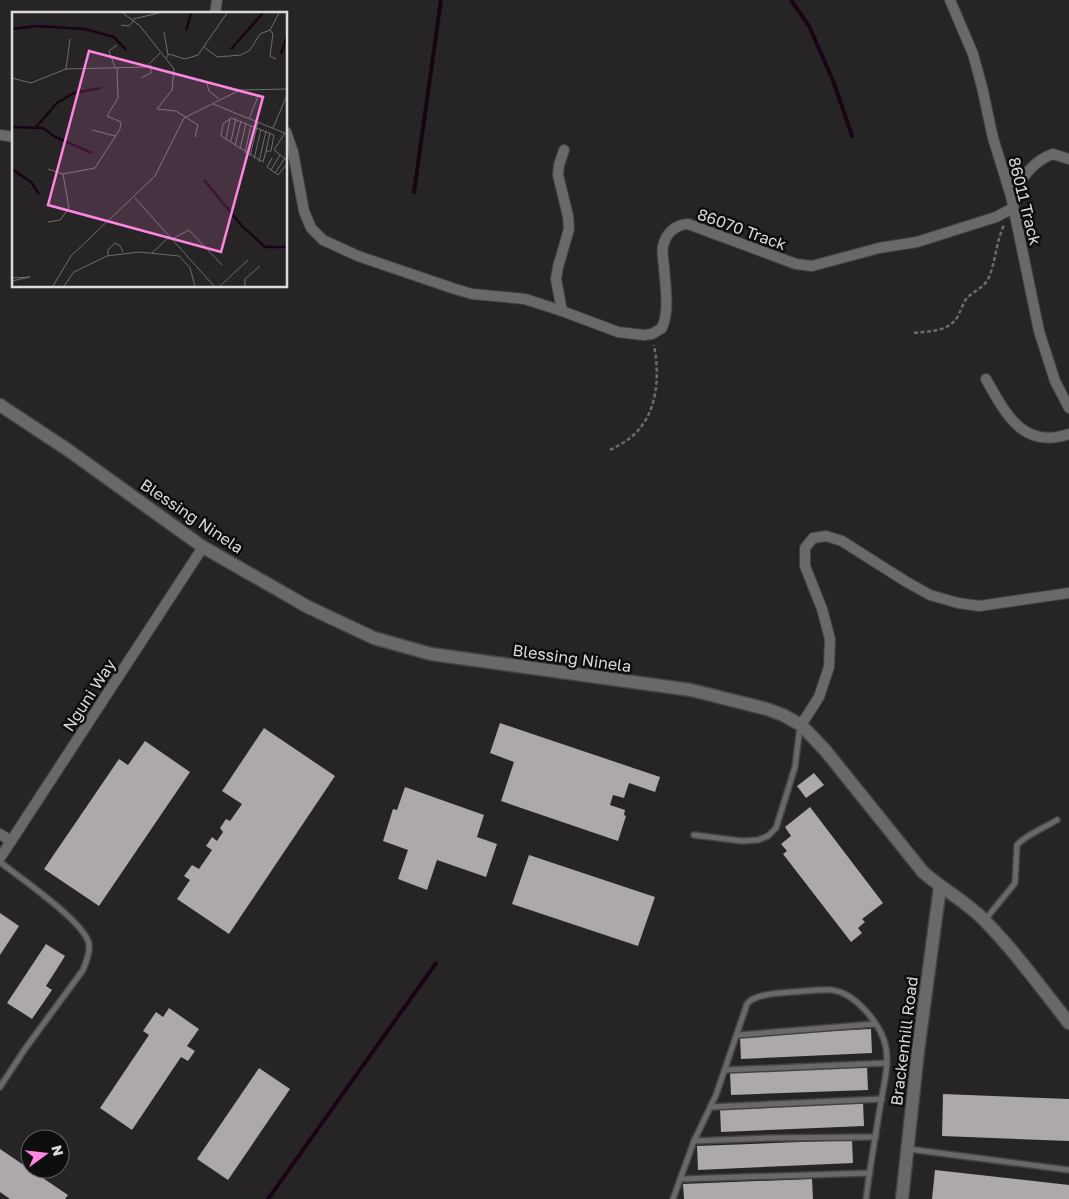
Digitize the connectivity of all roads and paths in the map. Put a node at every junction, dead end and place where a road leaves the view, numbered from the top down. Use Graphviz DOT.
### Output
graph roads {
  1 [pos="950,0"];
  2 [pos="288,138"];
  3 [pos="564,150"];
  4 [pos="1069,159"];
  5 [pos="1011,196"];
  6 [pos="1013,208"];
  7 [pos="562,311"];
  8 [pos="914,333"];
  9 [pos="652,334"];
  10 [pos="986,379"];
  11 [pos="0,405"];
  12 [pos="1069,408"];
  13 [pos="1069,434"];
  14 [pos="610,450"];
  15 [pos="203,547"];
  16 [pos="1069,593"];
  17 [pos="801,725"];
  18 [pos="1057,820"];
  19 [pos="0,834"];
  20 [pos="694,835"];
  21 [pos="11,841"];
  22 [pos="0,858"];
  23 [pos="0,862"];
  24 [pos="940,887"];
  25 [pos="984,920"];
  26 [pos="1069,1023"];
  27 [pos="875,1024"];
  28 [pos="738,1034"];
  29 [pos="887,1063"];
  30 [pos="725,1070"];
  31 [pos="0,1087"];
  32 [pos="882,1098"];
  33 [pos="710,1107"];
  34 [pos="876,1137"];
  35 [pos="694,1141"];
  36 [pos="908,1148"];
  37 [pos="1069,1170"];
  38 [pos="870,1173"];
  39 [pos="680,1179"];
  40 [pos="673,1199"];
  41 [pos="866,1199"];
  42 [pos="902,1199"];
  1 -- 5 [label="street, 86011 Track"];
  2 -- 7 [label="street"];
  3 -- 7 [label="street"];
  4 -- 5 [label="street"];
  5 -- 6 [label="street, 86011 Track"];
  6 -- 8 [label="path"];
  6 -- 9 [label="street, 86070 Track"];
  6 -- 12 [label="street, 86011 Track"];
  7 -- 9 [label="street"];
  9 -- 14 [label="path"];
  10 -- 13 [label="street"];
  11 -- 15 [label="street, Blessing Ninela"];
  15 -- 17 [label="street, Blessing Ninela"];
  15 -- 21 [label="street, Nguni Way"];
  16 -- 17 [label="street"];
  17 -- 20 [label="lane"];
  17 -- 24 [label="street, Blessing Ninela"];
  18 -- 25 [label="lane"];
  19 -- 21 [label="street"];
  21 -- 22 [label="street, Nguni Way"];
  23 -- 31 [label="lane"];
  24 -- 25 [label="street, Blessing Ninela"];
  24 -- 36 [label="street, Brackenhill Road"];
  25 -- 26 [label="street, Blessing Ninela"];
  27 -- 28 [label="lane"];
  27 -- 28 [label="lane"];
  27 -- 29 [label="lane"];
  28 -- 30 [label="lane"];
  29 -- 30 [label="lane"];
  29 -- 32 [label="lane"];
  30 -- 33 [label="lane"];
  32 -- 33 [label="lane"];
  32 -- 34 [label="lane"];
  33 -- 35 [label="lane"];
  34 -- 35 [label="lane"];
  34 -- 38 [label="lane"];
  35 -- 39 [label="lane"];
  36 -- 37 [label="lane"];
  36 -- 42 [label="street, Brackenhill Road"];
  38 -- 39 [label="lane"];
  38 -- 41 [label="lane"];
  39 -- 40 [label="lane"];
}
